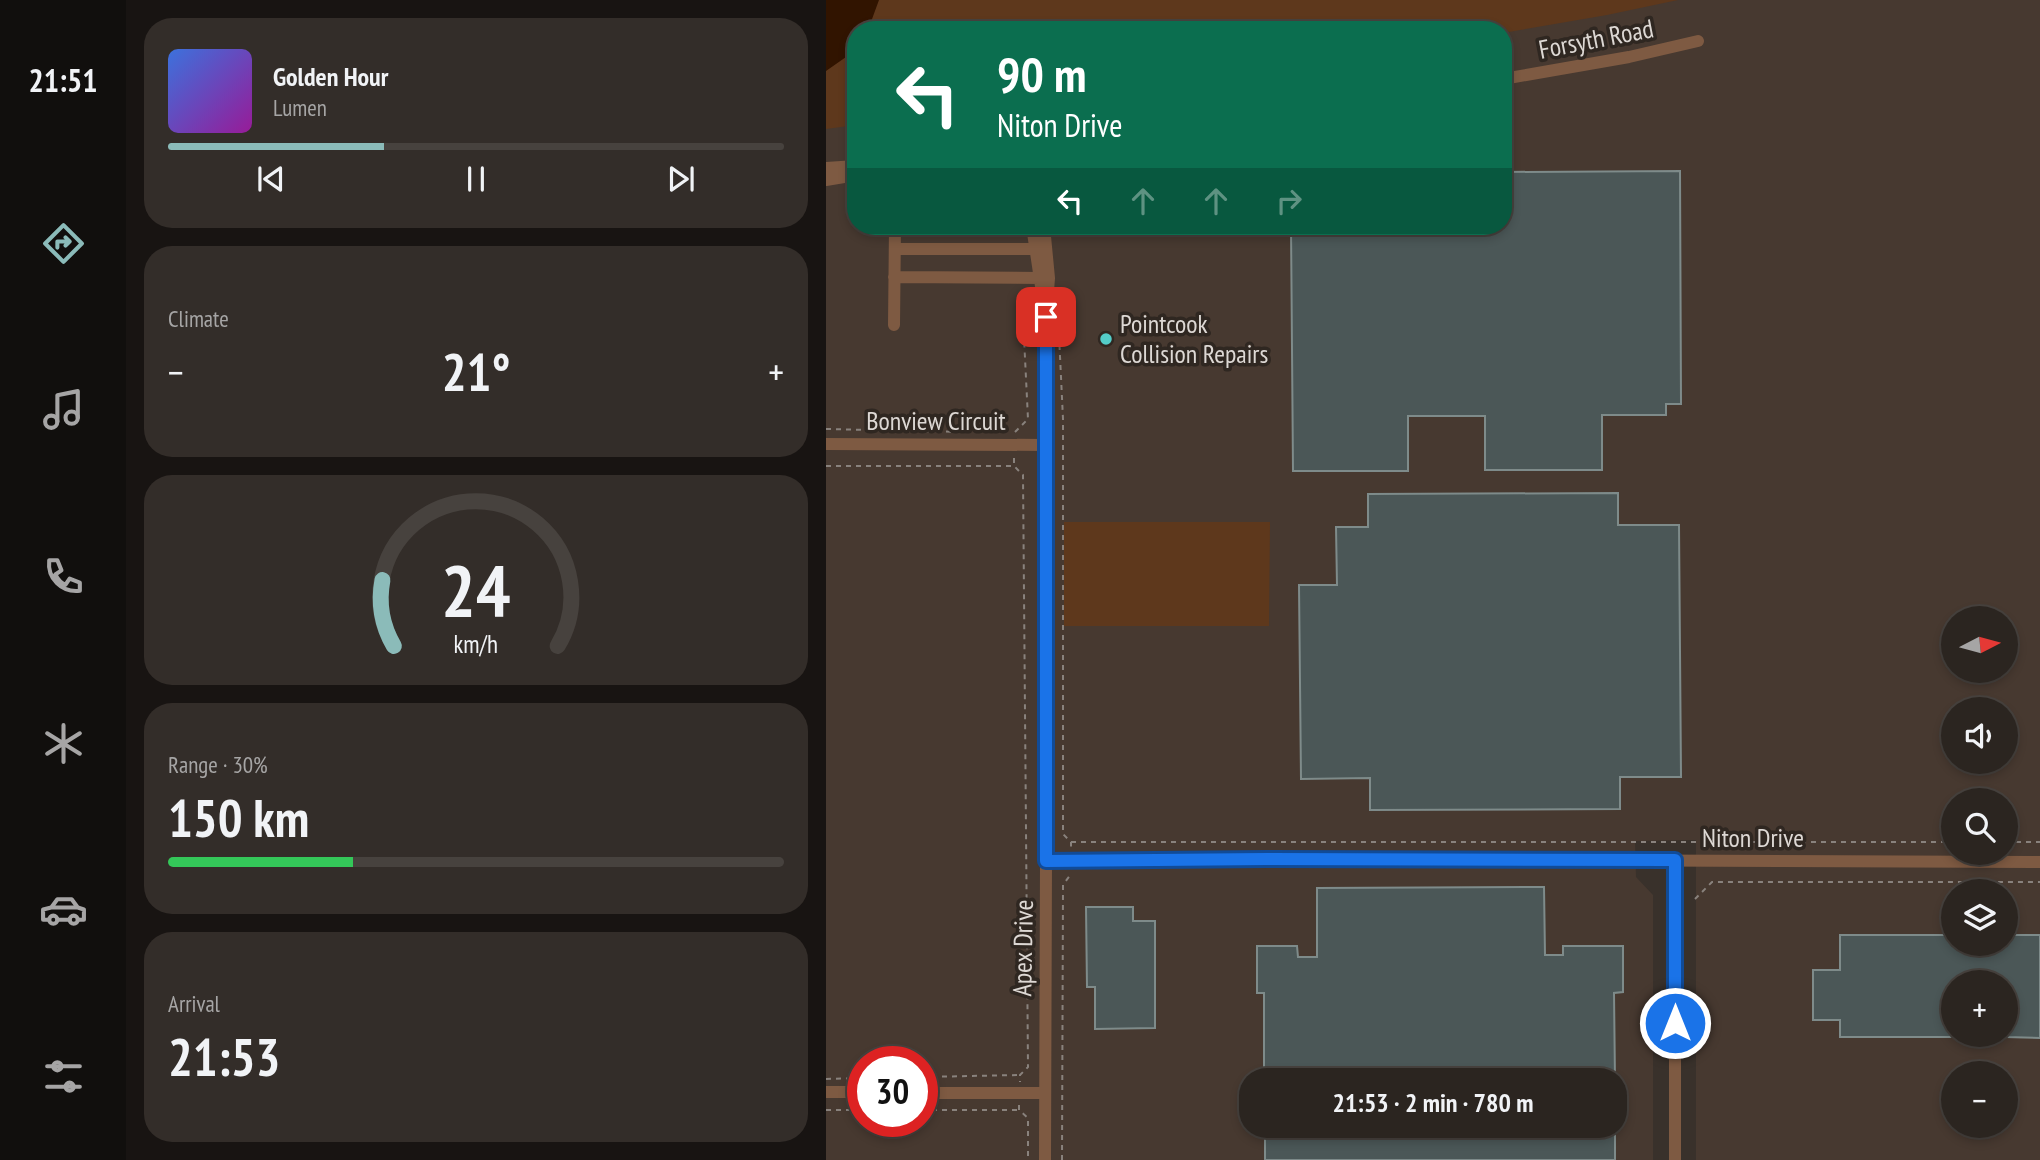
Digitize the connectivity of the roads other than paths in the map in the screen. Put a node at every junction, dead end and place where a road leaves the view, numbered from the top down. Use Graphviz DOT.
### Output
graph roads {
  1 [pos="1698,41"];
  2 [pos="1512,77"];
  3 [pos="847,167"];
  4 [pos="826,168"];
  5 [pos="847,176"];
  6 [pos="826,180"];
  7 [pos="895,235"];
  8 [pos="1034,235"];
  9 [pos="1045,235"];
  10 [pos="895,249"];
  11 [pos="1036,249"];
  12 [pos="894,277"];
  13 [pos="1040,278"];
  14 [pos="1046,317"];
  15 [pos="894,325"];
  16 [pos="826,444"];
  17 [pos="1045,445"];
  18 [pos="1675,860"];
  19 [pos="1046,861"];
  20 [pos="2040,862"];
  21 [pos="826,1092"];
  22 [pos="847,1092"];
  23 [pos="938,1093"];
  24 [pos="1044,1093"];
  25 [pos="1045,1160"];
  26 [pos="1675,1160"];
  1 -- 2 [label="street, Forsyth Road"];
  3 -- 4 [label="street"];
  5 -- 6 [label="street"];
  7 -- 10 [label="street"];
  8 -- 11 [label="street, Apex Drive"];
  9 -- 14 [label="street, Apex Drive"];
  10 -- 11 [label="street"];
  10 -- 12 [label="street"];
  11 -- 13 [label="street, Apex Drive"];
  12 -- 13 [label="street"];
  12 -- 15 [label="street"];
  13 -- 14 [label="street, Apex Drive"];
  14 -- 17 [label="street, Apex Drive"];
  16 -- 17 [label="street, Bonview Circuit"];
  17 -- 19 [label="street, Apex Drive"];
  18 -- 19 [label="street, Niton Drive"];
  18 -- 20 [label="street, Niton Drive"];
  18 -- 26 [label="street"];
  19 -- 24 [label="street, Apex Drive"];
  21 -- 22 [label="street"];
  23 -- 24 [label="street"];
  24 -- 25 [label="street, Apex Drive"];
}
